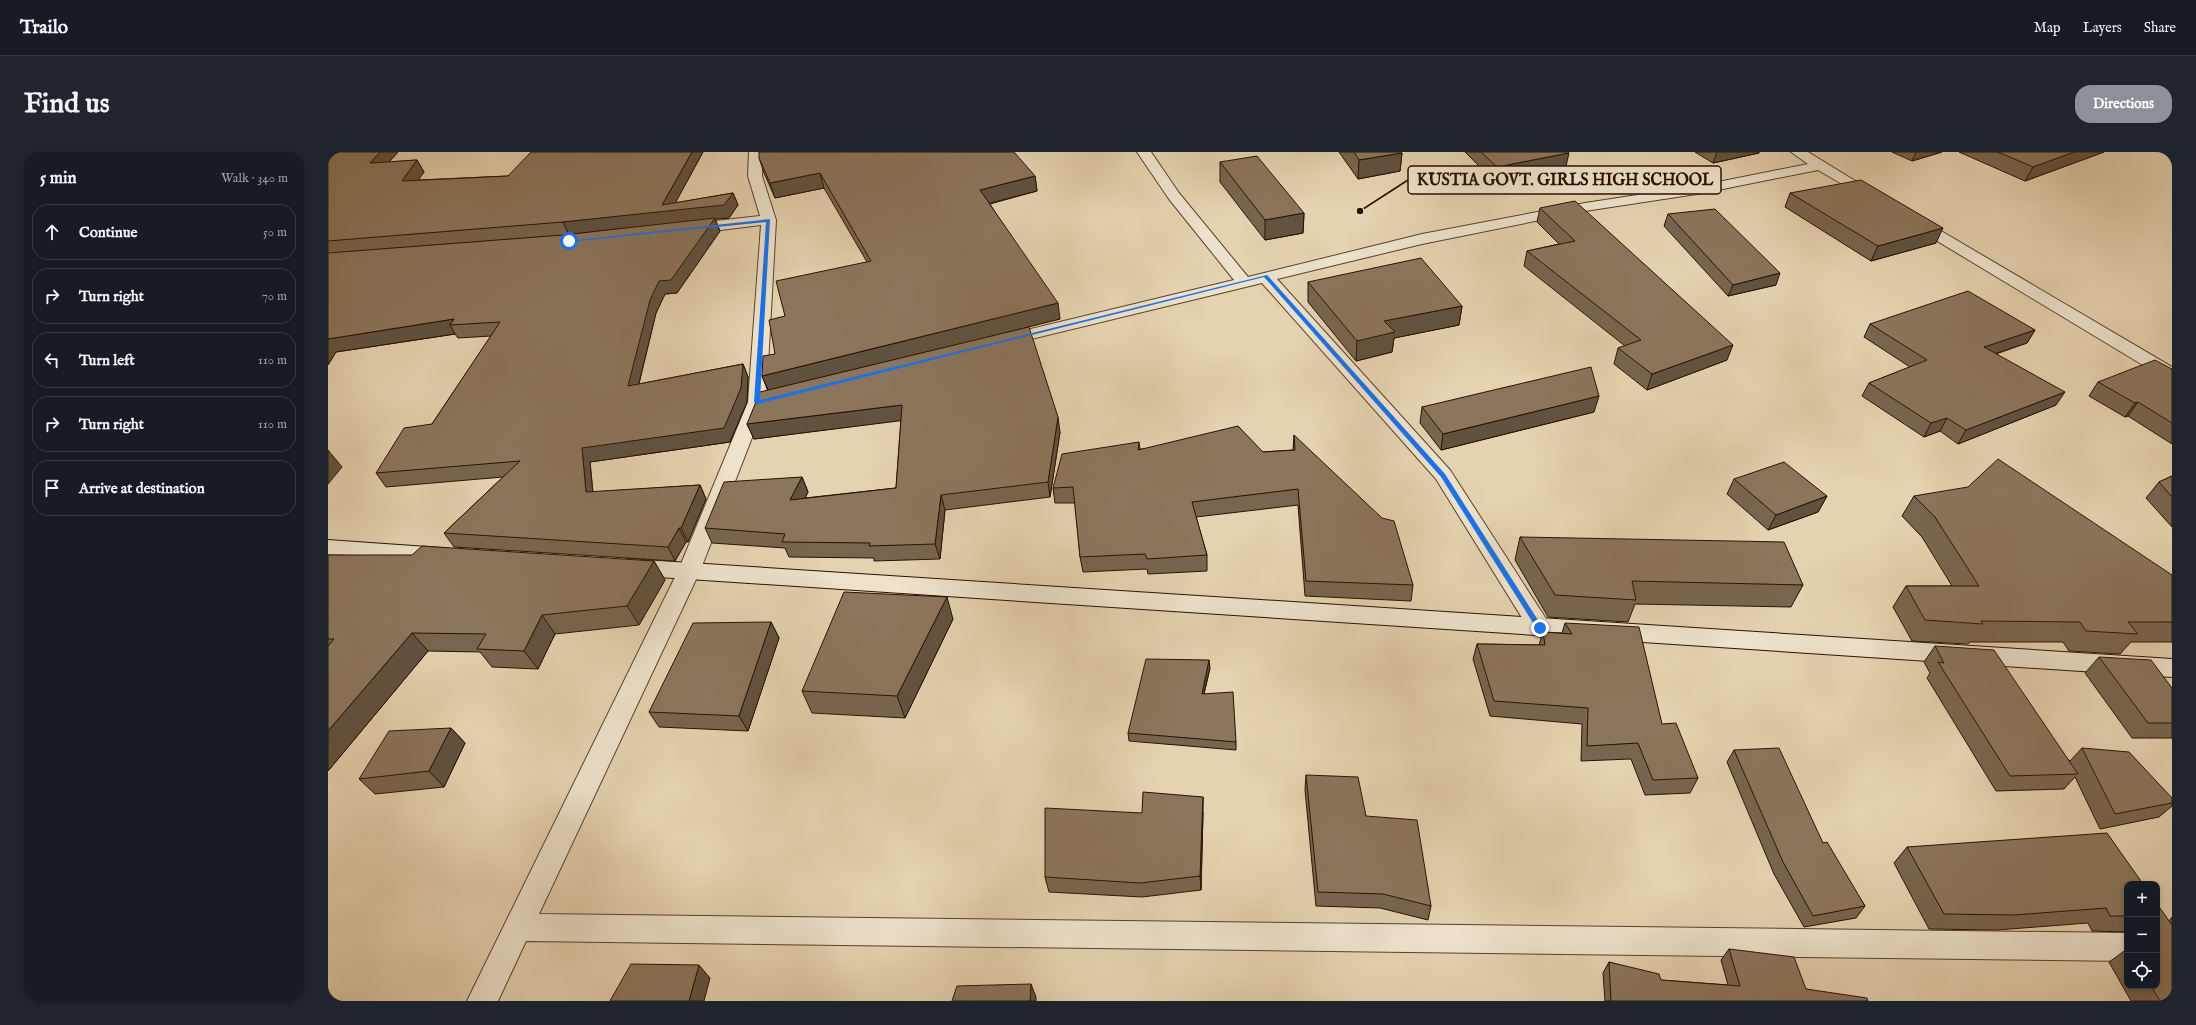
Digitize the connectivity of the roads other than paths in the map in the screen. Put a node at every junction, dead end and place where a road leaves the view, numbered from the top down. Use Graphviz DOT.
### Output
graph roads {
  1 [pos="756,152"];
  2 [pos="1144,152"];
  3 [pos="1798,152"];
  4 [pos="1821,165"];
  5 [pos="1889,206"];
  6 [pos="1903,214"];
  7 [pos="769,220"];
  8 [pos="676,230"];
  9 [pos="1265,276"];
  10 [pos="1243,281"];
  11 [pos="988,344"];
  12 [pos="2172,375"];
  13 [pos="328,548"];
  14 [pos="462,557"];
  15 [pos="611,566"];
  16 [pos="689,571"];
  17 [pos="1540,628"];
  18 [pos="2172,668"];
  19 [pos="518,927"];
  20 [pos="2124,946"];
  21 [pos="482,1001"];
  1 -- 7 [label="street"];
  2 -- 10 [label="street"];
  3 -- 4 [label="street"];
  4 -- 5 [label="street"];
  4 -- 9 [label="street"];
  6 -- 12 [label="street"];
  7 -- 8 [label="street"];
  7 -- 16 [label="street"];
  9 -- 10 [label="street"];
  9 -- 17 [label="street"];
  10 -- 11 [label="street"];
  13 -- 14 [label="street"];
  15 -- 16 [label="street"];
  16 -- 17 [label="street"];
  16 -- 19 [label="street"];
  17 -- 18 [label="street"];
  19 -- 20 [label="street"];
  19 -- 21 [label="street"];
}
